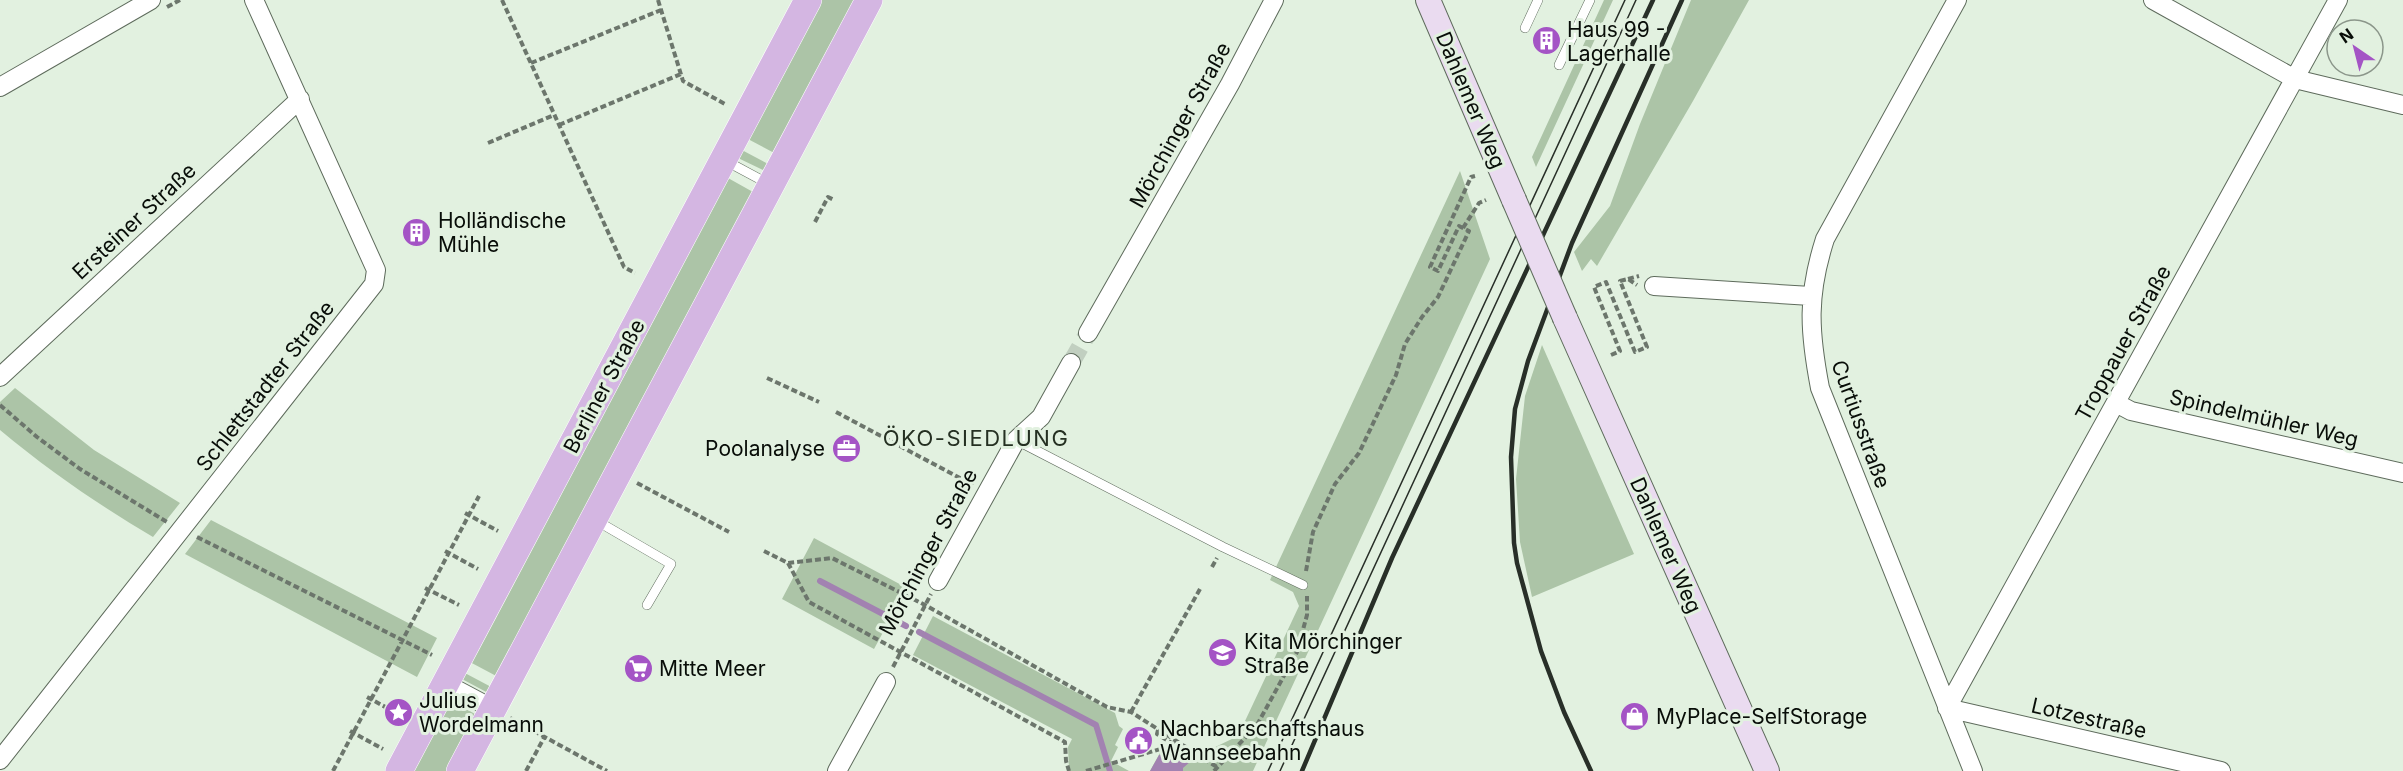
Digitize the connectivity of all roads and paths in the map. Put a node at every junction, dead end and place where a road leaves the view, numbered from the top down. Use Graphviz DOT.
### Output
graph roads {
  1 [pos="151,0"];
  2 [pos="254,0"];
  3 [pos="502,0"];
  4 [pos="658,0"];
  5 [pos="808,0"];
  6 [pos="869,0"];
  7 [pos="1274,0"];
  8 [pos="1428,0"];
  9 [pos="1538,0"];
  10 [pos="1590,0"];
  11 [pos="1958,0"];
  12 [pos="2153,0"];
  13 [pos="2338,0"];
  14 [pos="661,10"];
  15 [pos="1525,28"];
  16 [pos="531,63"];
  17 [pos="1559,65"];
  18 [pos="681,74"];
  19 [pos="2295,79"];
  20 [pos="0,87"];
  21 [pos="300,99"];
  22 [pos="725,104"];
  23 [pos="2403,105"];
  24 [pos="554,115"];
  25 [pos="559,125"];
  26 [pos="488,143"];
  27 [pos="724,160"];
  28 [pos="1473,176"];
  29 [pos="771,185"];
  30 [pos="834,200"];
  31 [pos="1486,200"];
  32 [pos="815,222"];
  33 [pos="1463,228"];
  34 [pos="635,273"];
  35 [pos="1654,286"];
  36 [pos="1811,296"];
  37 [pos="1088,333"];
  38 [pos="1611,355"];
  39 [pos="1071,363"];
  40 [pos="0,377"];
  41 [pos="767,378"];
  42 [pos="819,402"];
  43 [pos="2116,403"];
  44 [pos="0,405"];
  45 [pos="836,412"];
  46 [pos="1016,440"];
  47 [pos="618,473"];
  48 [pos="2403,473"];
  49 [pos="986,491"];
  50 [pos="479,496"];
  51 [pos="467,514"];
  52 [pos="594,519"];
  53 [pos="168,523"];
  54 [pos="498,531"];
  55 [pos="729,532"];
  56 [pos="195,536"];
  57 [pos="764,551"];
  58 [pos="447,552"];
  59 [pos="788,563"];
  60 [pos="478,569"];
  61 [pos="938,580"];
  62 [pos="1303,585"];
  63 [pos="427,589"];
  64 [pos="1200,589"];
  65 [pos="459,605"];
  66 [pos="647,605"];
  67 [pos="925,605"];
  68 [pos="403,639"];
  69 [pos="899,653"];
  70 [pos="432,655"];
  71 [pos="886,682"];
  72 [pos="446,684"];
  73 [pos="369,698"];
  74 [pos="1947,708"];
  75 [pos="493,709"];
  76 [pos="1131,712"];
  77 [pos="400,715"];
  78 [pos="1158,730"];
  79 [pos="352,732"];
  80 [pos="544,736"];
  81 [pos="1174,745"];
  82 [pos="382,749"];
  83 [pos="1205,758"];
  84 [pos="0,760"];
  85 [pos="1215,769"];
  86 [pos="333,771"];
  87 [pos="399,771"];
  88 [pos="460,771"];
  89 [pos="526,771"];
  90 [pos="607,771"];
  91 [pos="837,771"];
  92 [pos="1069,771"];
  93 [pos="1086,771"];
  94 [pos="1767,771"];
  95 [pos="1973,771"];
  96 [pos="2221,771"];
  1 -- 20 [label="street"];
  2 -- 21 [label="street, Schlettstadter Straße"];
  3 -- 16 [label="path"];
  4 -- 14 [label="path"];
  5 -- 27 [label="main road, Berliner Straße"];
  6 -- 29 [label="main road"];
  7 -- 37 [label="street, Mörchinger Straße"];
  8 -- 94 [label="main road, Dahlemer Weg, bridge"];
  9 -- 15 [label="lane"];
  10 -- 17 [label="lane"];
  11 -- 36 [label="street, Curtiusstraße"];
  12 -- 19 [label="street"];
  13 -- 19 [label="street, Troppauer Straße"];
  14 -- 16 [label="path"];
  14 -- 18 [label="path"];
  16 -- 24 [label="path"];
  18 -- 22 [label="path"];
  18 -- 25 [label="path"];
  19 -- 23 [label="street"];
  19 -- 43 [label="street, Troppauer Straße"];
  21 -- 40 [label="street, Ersteiner Straße"];
  21 -- 84 [label="street, Schlettstadter Straße"];
  24 -- 25 [label="path"];
  24 -- 26 [label="path"];
  25 -- 34 [label="path"];
  27 -- 29 [label="lane"];
  27 -- 72 [label="main road, Berliner Straße"];
  28 -- 33 [label="path"];
  29 -- 47 [label="main road"];
  30 -- 32 [label="path"];
  31 -- 33 [label="path"];
  33 -- 62 [label="path"];
  35 -- 36 [label="street"];
  35 -- 38 [label="path"];
  36 -- 74 [label="street, Curtiusstraße"];
  39 -- 46 [label="street, Mörchinger Straße"];
  41 -- 42 [label="path"];
  43 -- 48 [label="street, Spindelmühler Weg"];
  43 -- 74 [label="street, Troppauer Straße"];
  44 -- 53 [label="path"];
  45 -- 49 [label="path"];
  46 -- 49 [label="street, Mörchinger Straße"];
  46 -- 62 [label="lane"];
  47 -- 52 [label="main road"];
  47 -- 55 [label="path"];
  49 -- 61 [label="street, Mörchinger Straße"];
  50 -- 51 [label="path"];
  51 -- 54 [label="path"];
  51 -- 58 [label="path"];
  52 -- 66 [label="lane"];
  52 -- 75 [label="main road"];
  56 -- 68 [label="path"];
  57 -- 59 [label="path"];
  58 -- 60 [label="path"];
  58 -- 63 [label="path"];
  59 -- 67 [label="path"];
  59 -- 69 [label="path"];
  61 -- 67 [label="path, Mörchinger Straße"];
  62 -- 85 [label="path"];
  63 -- 65 [label="path"];
  63 -- 68 [label="path"];
  64 -- 76 [label="path"];
  67 -- 69 [label="path, Mörchinger Straße"];
  67 -- 76 [label="path"];
  68 -- 70 [label="path"];
  68 -- 73 [label="path"];
  69 -- 71 [label="path, Mörchinger Straße"];
  69 -- 92 [label="path"];
  71 -- 91 [label="street"];
  72 -- 75 [label="street"];
  72 -- 87 [label="main road, Berliner Straße"];
  73 -- 77 [label="path"];
  73 -- 79 [label="path"];
  74 -- 95 [label="street, Curtiusstraße"];
  74 -- 96 [label="street, Lotzestraße"];
  75 -- 80 [label="path"];
  75 -- 88 [label="main road"];
  76 -- 78 [label="path"];
  78 -- 81 [label="path"];
  78 -- 83 [label="path"];
  79 -- 82 [label="path"];
  79 -- 86 [label="path"];
  80 -- 89 [label="path"];
  80 -- 90 [label="path"];
  81 -- 83 [label="path"];
  81 -- 93 [label="path"];
  83 -- 85 [label="path"];
}
